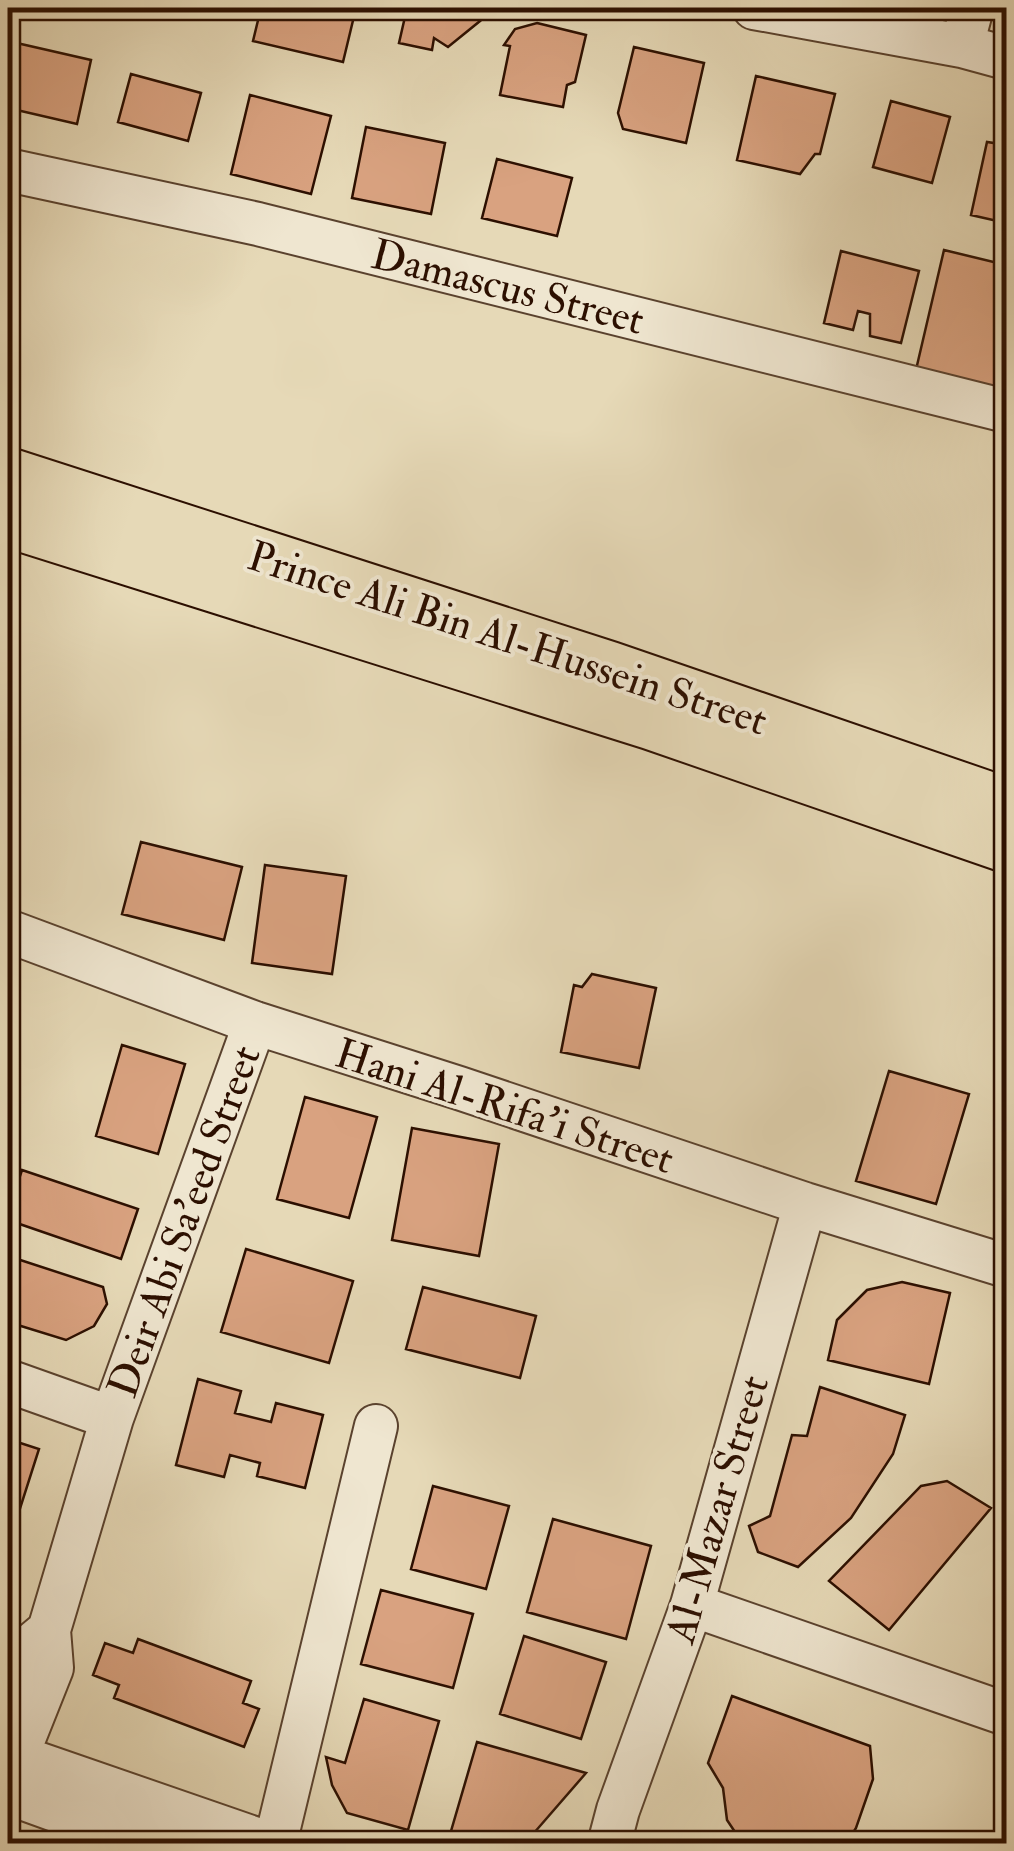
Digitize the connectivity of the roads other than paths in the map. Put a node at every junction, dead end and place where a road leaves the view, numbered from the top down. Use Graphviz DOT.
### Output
graph roads {
  1 [pos="754,8"];
  2 [pos="967,26"];
  3 [pos="1006,58"];
  4 [pos="8,170"];
  5 [pos="1006,411"];
  6 [pos="8,474"];
  7 [pos="8,520"];
  8 [pos="1006,804"];
  9 [pos="1006,846"];
  10 [pos="8,931"];
  11 [pos="255,1023"];
  12 [pos="804,1204"];
  13 [pos="1006,1266"];
  14 [pos="8,1380"];
  15 [pos="112,1418"];
  16 [pos="376,1426"];
  17 [pos="692,1604"];
  18 [pos="49,1630"];
  19 [pos="8,1682"];
  20 [pos="1006,1714"];
  21 [pos="11,1767"];
  22 [pos="614,1827"];
  23 [pos="149,1844"];
  24 [pos="273,1844"];
  25 [pos="576,1844"];
  1 -- 2 [label="street"];
  2 -- 3 [label="street"];
  4 -- 5 [label="street, Damascus Street"];
  6 -- 8 [label="main road, Prince Ali Bin Al-Hussein Street"];
  7 -- 9 [label="main road, Prince Ali Bin Al-Hussein Street"];
  10 -- 11 [label="street, Hani Al-Rifa'i Street"];
  11 -- 12 [label="street, Hani Al-Rifa'i Street"];
  11 -- 15 [label="street, Deir Abi Sa'eed Street"];
  12 -- 13 [label="street, Hani Al-Rifa'i Street"];
  12 -- 17 [label="street, Al-Mazar Street"];
  14 -- 15 [label="street, Deir Abi Sa'eed Street"];
  15 -- 18 [label="street, Deir Abi Sa'eed Street"];
  16 -- 24 [label="street"];
  17 -- 20 [label="street"];
  17 -- 22 [label="street, Al-Mazar Street"];
  18 -- 19 [label="street, Deir Abi Sa'eed Street"];
  18 -- 21 [label="street, Deir Abi Sa'eed Street"];
  21 -- 23 [label="street"];
  21 -- 24 [label="street"];
  22 -- 25 [label="street, Al-Mazar Street"];
}
